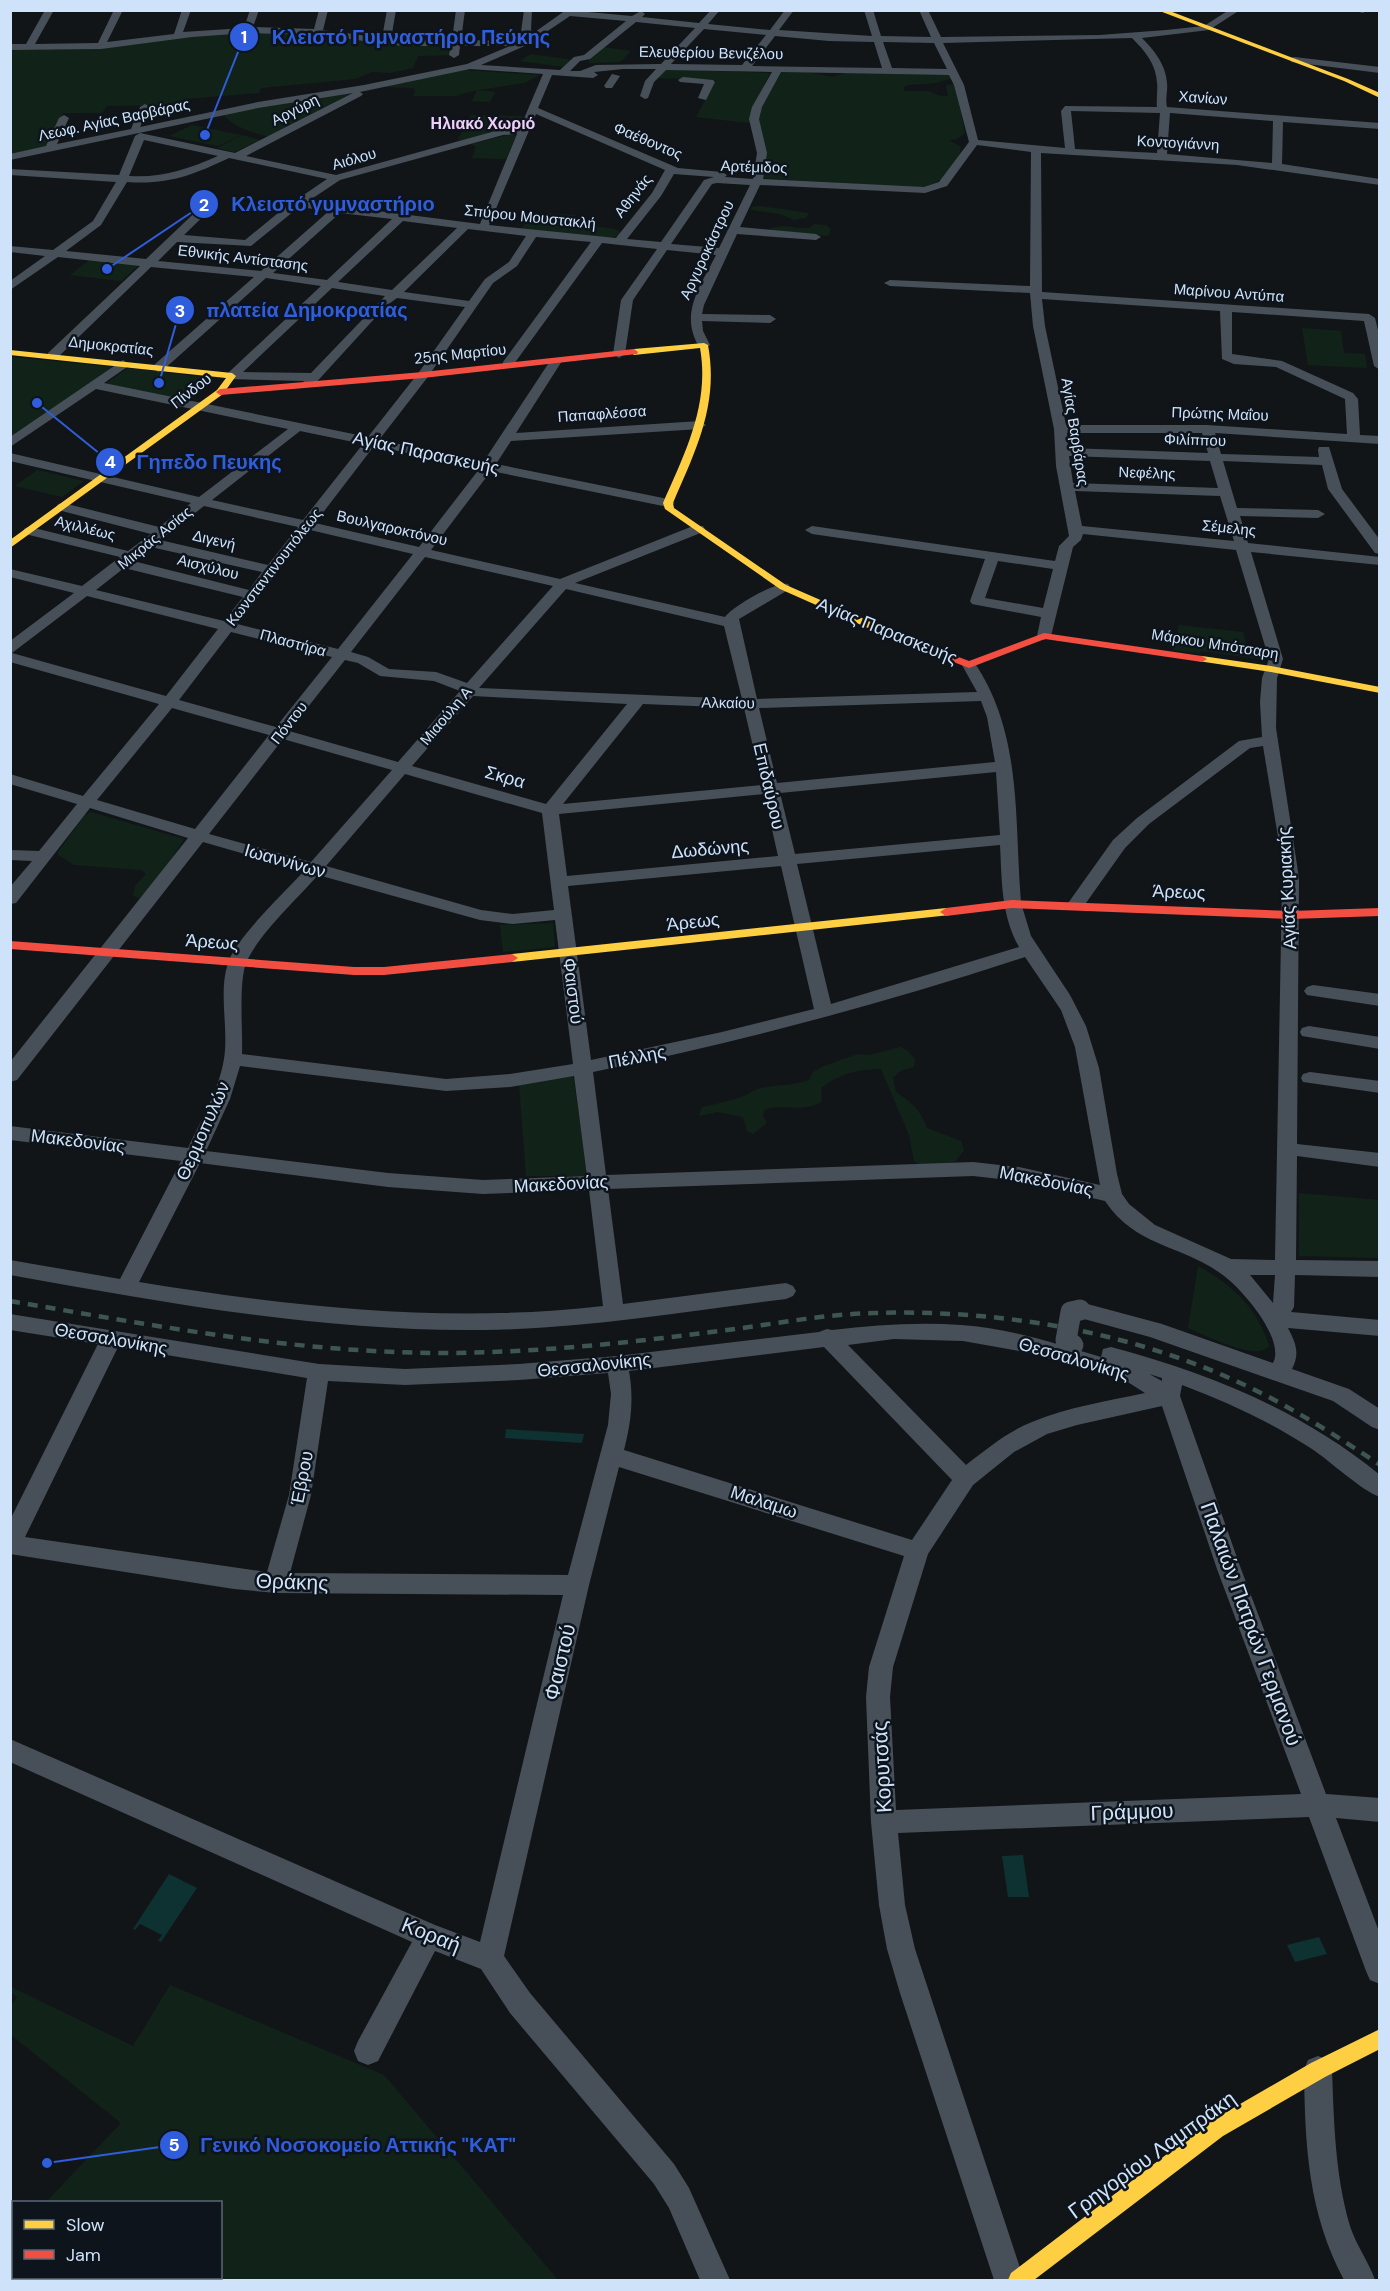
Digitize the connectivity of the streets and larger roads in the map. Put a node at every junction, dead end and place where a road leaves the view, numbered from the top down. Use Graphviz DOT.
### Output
graph roads {
  1 [pos="51,10"];
  2 [pos="119,10"];
  3 [pos="187,10"];
  4 [pos="255,10"];
  5 [pos="324,10"];
  6 [pos="392,10"];
  7 [pos="461,10"];
  8 [pos="528,10"];
  9 [pos="645,10"];
  10 [pos="716,10"];
  11 [pos="790,10"];
  12 [pos="868,10"];
  13 [pos="923,10"];
  14 [pos="1160,10"];
  15 [pos="1236,10"];
  16 [pos="1357,10"];
  17 [pos="1363,10"];
  18 [pos="571,12"];
  19 [pos="636,19"];
  20 [pos="701,26"];
  21 [pos="1206,28"];
  22 [pos="248,30"];
  23 [pos="318,32"];
  24 [pos="771,32"];
  25 [pos="537,35"];
  26 [pos="1135,36"];
  27 [pos="177,37"];
  28 [pos="876,39"];
  29 [pos="386,40"];
  30 [pos="939,40"];
  31 [pos="456,43"];
  32 [pos="524,43"];
  33 [pos="101,46"];
  34 [pos="30,47"];
  35 [pos="10,48"];
  36 [pos="1294,60"];
  37 [pos="1340,65"];
  38 [pos="470,66"];
  39 [pos="662,67"];
  40 [pos="744,69"];
  41 [pos="778,69"];
  42 [pos="451,70"];
  43 [pos="1321,70"];
  44 [pos="1380,70"];
  45 [pos="888,72"];
  46 [pos="954,72"];
  47 [pos="377,73"];
  48 [pos="548,73"];
  49 [pos="562,73"];
  50 [pos="582,74"];
  51 [pos="658,79"];
  52 [pos="376,85"];
  53 [pos="609,86"];
  54 [pos="364,88"];
  55 [pos="645,96"];
  56 [pos="1380,96"];
  57 [pos="224,98"];
  58 [pos="703,98"];
  59 [pos="146,106"];
  60 [pos="531,110"];
  61 [pos="1163,110"];
  62 [pos="219,114"];
  63 [pos="64,118"];
  64 [pos="1278,119"];
  65 [pos="1380,126"];
  66 [pos="522,131"];
  67 [pos="138,133"];
  68 [pos="974,142"];
  69 [pos="50,148"];
  70 [pos="1036,148"];
  71 [pos="1070,151"];
  72 [pos="234,155"];
  73 [pos="10,157"];
  74 [pos="1162,157"];
  75 [pos="1277,166"];
  76 [pos="671,169"];
  77 [pos="10,172"];
  78 [pos="336,178"];
  79 [pos="757,180"];
  80 [pos="122,181"];
  81 [pos="1380,182"];
  82 [pos="211,203"];
  83 [pos="298,204"];
  84 [pos="338,209"];
  85 [pos="401,218"];
  86 [pos="485,224"];
  87 [pos="466,225"];
  88 [pos="734,230"];
  89 [pos="533,233"];
  90 [pos="816,237"];
  91 [pos="174,238"];
  92 [pos="599,239"];
  93 [pos="619,242"];
  94 [pos="664,246"];
  95 [pos="10,249"];
  96 [pos="723,252"];
  97 [pos="57,253"];
  98 [pos="218,256"];
  99 [pos="149,262"];
  100 [pos="266,274"];
  101 [pos="890,283"];
  102 [pos="329,284"];
  103 [pos="10,287"];
  104 [pos="1036,293"];
  105 [pos="393,294"];
  106 [pos="472,305"];
  107 [pos="1226,309"];
  108 [pos="695,317"];
  109 [pos="770,319"];
  110 [pos="704,345"];
  111 [pos="10,352"];
  112 [pos="619,354"];
  113 [pos="52,356"];
  114 [pos="556,361"];
  115 [pos="123,364"];
  116 [pos="507,366"];
  117 [pos="1380,366"];
  118 [pos="158,368"];
  119 [pos="423,375"];
  120 [pos="231,376"];
  121 [pos="312,381"];
  122 [pos="95,385"];
  123 [pos="220,392"];
  124 [pos="200,407"];
  125 [pos="700,425"];
  126 [pos="300,426"];
  127 [pos="1060,429"];
  128 [pos="1207,429"];
  129 [pos="1322,435"];
  130 [pos="507,437"];
  131 [pos="1354,438"];
  132 [pos="1380,440"];
  133 [pos="370,442"];
  134 [pos="10,443"];
  135 [pos="1062,452"];
  136 [pos="10,457"];
  137 [pos="1216,457"];
  138 [pos="1326,461"];
  139 [pos="488,466"];
  140 [pos="103,477"];
  141 [pos="1067,487"];
  142 [pos="1226,492"];
  143 [pos="201,501"];
  144 [pos="668,503"];
  145 [pos="63,507"];
  146 [pos="1231,512"];
  147 [pos="1318,514"];
  148 [pos="306,525"];
  149 [pos="698,529"];
  150 [pos="1076,529"];
  151 [pos="812,530"];
  152 [pos="30,531"];
  153 [pos="161,532"];
  154 [pos="149,542"];
  155 [pos="10,545"];
  156 [pos="1241,546"];
  157 [pos="1380,550"];
  158 [pos="422,552"];
  159 [pos="993,556"];
  160 [pos="127,560"];
  161 [pos="1380,561"];
  162 [pos="1062,566"];
  163 [pos="271,570"];
  164 [pos="10,573"];
  165 [pos="562,585"];
  166 [pos="783,587"];
  167 [pos="86,592"];
  168 [pos="251,595"];
  169 [pos="1050,614"];
  170 [pos="731,623"];
  171 [pos="227,626"];
  172 [pos="1044,636"];
  173 [pos="10,649"];
  174 [pos="342,656"];
  175 [pos="10,657"];
  176 [pos="969,665"];
  177 [pos="1271,669"];
  178 [pos="468,689"];
  179 [pos="1380,690"];
  180 [pos="988,696"];
  181 [pos="638,700"];
  182 [pos="169,702"];
  183 [pos="750,704"];
  184 [pos="282,734"];
  185 [pos="1270,740"];
  186 [pos="1004,766"];
  187 [pos="403,768"];
  188 [pos="10,779"];
  189 [pos="769,788"];
  190 [pos="88,802"];
  191 [pos="550,810"];
  192 [pos="199,836"];
  193 [pos="1009,839"];
  194 [pos="10,855"];
  195 [pos="44,856"];
  196 [pos="788,861"];
  197 [pos="315,869"];
  198 [pos="559,882"];
  199 [pos="10,900"];
  200 [pos="1012,904"];
  201 [pos="1075,906"];
  202 [pos="1380,912"];
  203 [pos="564,914"];
  204 [pos="1292,915"];
  205 [pos="805,928"];
  206 [pos="10,945"];
  207 [pos="1031,949"];
  208 [pos="108,952"];
  209 [pos="568,953"];
  210 [pos="237,962"];
  211 [pos="1313,991"];
  212 [pos="1380,1000"];
  213 [pos="824,1012"];
  214 [pos="1310,1032"];
  215 [pos="1380,1043"];
  216 [pos="233,1059"];
  217 [pos="583,1068"];
  218 [pos="10,1076"];
  219 [pos="1310,1078"];
  220 [pos="1380,1087"];
  221 [pos="10,1133"];
  222 [pos="1299,1150"];
  223 [pos="195,1154"];
  224 [pos="1380,1160"];
  225 [pos="597,1182"];
  226 [pos="1112,1195"];
  227 [pos="10,1267"];
  228 [pos="1228,1267"];
  229 [pos="1285,1268"];
  230 [pos="1380,1269"];
  231 [pos="126,1288"];
  232 [pos="786,1291"];
  233 [pos="614,1312"];
  234 [pos="1271,1318"];
  235 [pos="10,1322"];
  236 [pos="1379,1328"];
  237 [pos="827,1337"];
  238 [pos="111,1339"];
  239 [pos="618,1364"];
  240 [pos="319,1372"];
  241 [pos="1280,1372"];
  242 [pos="1172,1385"];
  243 [pos="1380,1421"];
  244 [pos="611,1456"];
  245 [pos="965,1479"];
  246 [pos="1380,1488"];
  247 [pos="11,1544"];
  248 [pos="917,1551"];
  249 [pos="276,1583"];
  250 [pos="577,1585"];
  251 [pos="10,1750"];
  252 [pos="1317,1805"];
  253 [pos="1380,1810"];
  254 [pos="884,1822"];
  255 [pos="429,1936"];
  256 [pos="490,1959"];
  257 [pos="1380,1971"];
  258 [pos="1380,2038"];
  259 [pos="368,2051"];
  260 [pos="1318,2070"];
  261 [pos="716,2280"];
  262 [pos="1009,2280"];
  263 [pos="1018,2280"];
  264 [pos="1360,2280"];
  1 -- 34 [label="street"];
  2 -- 33 [label="street"];
  3 -- 27 [label="street"];
  4 -- 22 [label="street"];
  5 -- 23 [label="street"];
  6 -- 29 [label="street"];
  7 -- 31 [label="street"];
  8 -- 25 [label="street"];
  9 -- 19 [label="street"];
  10 -- 20 [label="street"];
  11 -- 24 [label="street"];
  12 -- 28 [label="street"];
  13 -- 30 [label="street"];
  14 -- 21 [label="street"];
  15 -- 21 [label="street"];
  16 -- 17 [label="street"];
  18 -- 19 [label="street"];
  18 -- 25 [label="street"];
  19 -- 20 [label="street"];
  19 -- 49 [label="street"];
  20 -- 24 [label="street"];
  20 -- 39 [label="street"];
  21 -- 26 [label="street"];
  21 -- 36 [label="street"];
  22 -- 23 [label="street"];
  22 -- 27 [label="street"];
  23 -- 29 [label="street"];
  24 -- 28 [label="street"];
  24 -- 40 [label="street"];
  25 -- 32 [label="street"];
  26 -- 30 [label="street"];
  26 -- 61 [label="street"];
  27 -- 33 [label="street"];
  28 -- 30 [label="street"];
  28 -- 45 [label="street"];
  29 -- 31 [label="street"];
  30 -- 46 [label="street"];
  31 -- 32 [label="street"];
  31 -- 42 [label="street"];
  32 -- 38 [label="street"];
  33 -- 34 [label="street"];
  34 -- 35 [label="street"];
  36 -- 37 [label="street"];
  36 -- 43 [label="street"];
  37 -- 43 [label="street"];
  37 -- 44 [label="street"];
  38 -- 42 [label="street, Λεωφ. Αγίας Βαρβάρας"];
  38 -- 48 [label="street, Ελευθερίου Βενιζέλου"];
  39 -- 40 [label="street, Ελευθερίου Βενιζέλου"];
  39 -- 50 [label="street, Ελευθερίου Βενιζέλου"];
  39 -- 51 [label="street"];
  40 -- 41 [label="street, Ελευθερίου Βενιζέλου"];
  41 -- 45 [label="street, Ελευθερίου Βενιζέλου"];
  41 -- 79 [label="street, Αργυροκάστρου"];
  42 -- 52 [label="street, Λεωφ. Αγίας Βαρβάρας"];
  43 -- 56 [label="street"];
  45 -- 46 [label="street, Ελευθερίου Βενιζέλου"];
  46 -- 68 [label="street"];
  47 -- 52 [label="street"];
  48 -- 49 [label="street, Ελευθερίου Βενιζέλου"];
  48 -- 60 [label="street"];
  49 -- 50 [label="street, Ελευθερίου Βενιζέλου"];
  50 -- 53 [label="street"];
  51 -- 55 [label="street"];
  51 -- 58 [label="street"];
  52 -- 54 [label="street, Λεωφ. Αγίας Βαρβάρας"];
  54 -- 62 [label="street, Λεωφ. Αγίας Βαρβάρας"];
  54 -- 72 [label="street, Αργύρη"];
  57 -- 62 [label="street"];
  59 -- 67 [label="street"];
  60 -- 66 [label="street"];
  60 -- 76 [label="street, Φαέθοντος"];
  61 -- 64 [label="street, Χανίων"];
  61 -- 71 [label="street, Χανίων"];
  61 -- 74 [label="street"];
  62 -- 67 [label="street, Λεωφ. Αγίας Βαρβάρας"];
  63 -- 69 [label="street"];
  64 -- 65 [label="street, Χανίων"];
  64 -- 75 [label="street"];
  66 -- 78 [label="street, Αιόλου"];
  66 -- 86 [label="street"];
  67 -- 69 [label="street, Λεωφ. Αγίας Βαρβάρας"];
  67 -- 72 [label="street"];
  67 -- 80 [label="street"];
  68 -- 70 [label="street, Κοντογιάννη"];
  68 -- 79 [label="street, Αρτέμιδος"];
  69 -- 73 [label="street, Λεωφ. Αγίας Βαρβάρας"];
  70 -- 71 [label="street, Κοντογιάννη"];
  70 -- 104 [label="street, Αγίας Βαρβάρας"];
  71 -- 74 [label="street, Κοντογιάννη"];
  72 -- 78 [label="street"];
  72 -- 80 [label="street, Αργύρη"];
  74 -- 75 [label="street, Κοντογιάννη"];
  75 -- 81 [label="street, Κοντογιάννη"];
  76 -- 79 [label="street, Φαέθοντος"];
  76 -- 93 [label="street, Αθηνάς"];
  77 -- 80 [label="street, Αργύρη"];
  78 -- 83 [label="street, Αιόλου"];
  79 -- 88 [label="street, Αργυροκάστρου"];
  79 -- 94 [label="street, Αρτέμιδος"];
  80 -- 97 [label="street"];
  82 -- 91 [label="street"];
  83 -- 84 [label="street, Σπύρου Μουστακλή"];
  83 -- 98 [label="street, Αιόλου"];
  84 -- 85 [label="street, Σπύρου Μουστακλή"];
  84 -- 100 [label="street"];
  85 -- 87 [label="street, Σπύρου Μουστακλή"];
  85 -- 102 [label="street, Πίνδου"];
  87 -- 89 [label="street, Σπύρου Μουστακλή"];
  87 -- 105 [label="street"];
  88 -- 90 [label="street"];
  88 -- 96 [label="street, Αργυροκάστρου"];
  89 -- 92 [label="street, Σπύρου Μουστακλή"];
  89 -- 106 [label="street, Κωνσταντινουπόλεως"];
  91 -- 98 [label="street, Αιόλου"];
  91 -- 99 [label="street"];
  92 -- 93 [label="street, Σπύρου Μουστακλή"];
  92 -- 116 [label="street"];
  93 -- 94 [label="street, Σπύρου Μουστακλή"];
  94 -- 96 [label="street, Σπύρου Μουστακλή"];
  94 -- 112 [label="street, Αρτέμιδος"];
  95 -- 97 [label="street, Εθνικής Αντίστασης"];
  96 -- 108 [label="street, Αργυροκάστρου"];
  97 -- 99 [label="street, Εθνικής Αντίστασης"];
  97 -- 103 [label="street"];
  98 -- 99 [label="street, Εθνικής Αντίστασης"];
  98 -- 100 [label="street, Εθνικής Αντίστασης"];
  99 -- 113 [label="street"];
  100 -- 102 [label="street, Εθνικής Αντίστασης"];
  100 -- 118 [label="street"];
  101 -- 104 [label="street, Μαρίνου Αντύπα"];
  102 -- 105 [label="street, Εθνικής Αντίστασης"];
  102 -- 120 [label="street, Πίνδου"];
  104 -- 107 [label="street, Μαρίνου Αντύπα"];
  104 -- 127 [label="street, Αγίας Βαρβάρας"];
  105 -- 106 [label="street, Εθνικής Αντίστασης"];
  105 -- 121 [label="street"];
  106 -- 119 [label="street, Κωνσταντινουπόλεως"];
  107 -- 117 [label="street, Μαρίνου Αντύπα"];
  107 -- 131 [label="street"];
  108 -- 109 [label="street"];
  108 -- 110 [label="street, Αργυροκάστρου"];
  110 -- 112 [label="street, 25ης Μαρτίου"];
  110 -- 125 [label="street, Αργυροκάστρου"];
  111 -- 113 [label="street, Δημοκρατίας"];
  112 -- 114 [label="street, 25ης Μαρτίου"];
  113 -- 115 [label="street, Δημοκρατίας"];
  114 -- 116 [label="street, 25ης Μαρτίου"];
  114 -- 130 [label="street, Πόντου"];
  115 -- 118 [label="street, Δημοκρατίας"];
  115 -- 122 [label="street"];
  116 -- 119 [label="street, 25ης Μαρτίου"];
  118 -- 120 [label="street, Δημοκρατίας"];
  119 -- 121 [label="street, 25ης Μαρτίου"];
  119 -- 133 [label="street, Κωνσταντινουπόλεως"];
  120 -- 121 [label="street, Δημοκρατίας"];
  120 -- 123 [label="street, Πίνδου"];
  121 -- 123 [label="street, 25ης Μαρτίου"];
  122 -- 124 [label="street, Αγίας Παρασκευής"];
  122 -- 134 [label="street"];
  123 -- 124 [label="street, Πίνδου"];
  124 -- 126 [label="street, Αγίας Παρασκευής"];
  124 -- 140 [label="street, Πίνδου"];
  125 -- 130 [label="street, Παπαφλέσσα"];
  125 -- 144 [label="street, Αργυροκάστρου"];
  126 -- 133 [label="street, Αγίας Παρασκευής"];
  126 -- 143 [label="street, Μικράς Ασίας"];
  127 -- 128 [label="street, Πρώτης Μαΐου"];
  127 -- 135 [label="street, Αγίας Βαρβάρας"];
  128 -- 129 [label="street, Πρώτης Μαΐου"];
  128 -- 137 [label="street, Αγίας Κυριακής"];
  129 -- 131 [label="street, Πρώτης Μαΐου"];
  129 -- 138 [label="street"];
  130 -- 139 [label="street, Πόντου"];
  131 -- 132 [label="street, Πρώτης Μαΐου"];
  133 -- 139 [label="street, Αγίας Παρασκευής"];
  133 -- 148 [label="street, Κωνσταντινουπόλεως"];
  135 -- 137 [label="street, Φιλίππου"];
  135 -- 141 [label="street, Αγίας Βαρβάρας"];
  136 -- 140 [label="street, Βουλγαροκτόνου"];
  137 -- 138 [label="street, Φιλίππου"];
  137 -- 142 [label="street, Αγίας Κυριακής"];
  138 -- 157 [label="street"];
  139 -- 144 [label="street, Αγίας Παρασκευής"];
  139 -- 158 [label="street, Πόντου"];
  140 -- 143 [label="street, Βουλγαροκτόνου"];
  140 -- 145 [label="street, Πίνδου"];
  141 -- 142 [label="street, Νεφέλης"];
  141 -- 150 [label="street, Αγίας Βαρβάρας"];
  142 -- 146 [label="street, Αγίας Κυριακής"];
  143 -- 148 [label="street, Βουλγαροκτόνου"];
  143 -- 153 [label="street, Μικράς Ασίας"];
  144 -- 149 [label="street, Αγίας Παρασκευής"];
  145 -- 152 [label="street, Πίνδου"];
  145 -- 153 [label="street"];
  146 -- 147 [label="street"];
  146 -- 156 [label="street, Αγίας Κυριακής"];
  148 -- 158 [label="street, Βουλγαροκτόνου"];
  148 -- 163 [label="street, Κωνσταντινουπόλεως"];
  149 -- 165 [label="street, Μιαούλη Α"];
  149 -- 166 [label="street, Αγίας Παρασκευής"];
  150 -- 156 [label="street, Σέμελης"];
  150 -- 162 [label="street"];
  151 -- 159 [label="street"];
  152 -- 155 [label="street, Πίνδου"];
  152 -- 160 [label="street, Αχιλλέως"];
  153 -- 154 [label="street, Μικράς Ασίας"];
  154 -- 160 [label="street, Μικράς Ασίας"];
  154 -- 163 [label="street, Διγενή"];
  156 -- 161 [label="street, Σέμελης"];
  156 -- 177 [label="street, Αγίας Κυριακής"];
  158 -- 165 [label="street, Βουλγαροκτόνου"];
  158 -- 174 [label="street, Πόντου"];
  159 -- 162 [label="street"];
  159 -- 169 [label="street"];
  160 -- 167 [label="street, Μικράς Ασίας"];
  160 -- 168 [label="street, Αισχύλου"];
  162 -- 169 [label="street"];
  163 -- 168 [label="street, Κωνσταντινουπόλεως"];
  164 -- 167 [label="street, Πλαστήρα"];
  165 -- 170 [label="street, Βουλγαροκτόνου"];
  165 -- 178 [label="street, Μιαούλη Α"];
  166 -- 170 [label="street"];
  166 -- 176 [label="street, Αγίας Παρασκευής"];
  167 -- 171 [label="street, Πλαστήρα"];
  167 -- 173 [label="street, Μικράς Ασίας"];
  168 -- 171 [label="street, Κωνσταντινουπόλεως"];
  169 -- 172 [label="street"];
  170 -- 183 [label="street, Επιδαύρου"];
  171 -- 174 [label="street, Πλαστήρα"];
  171 -- 182 [label="street, Κωνσταντινουπόλεως"];
  172 -- 176 [label="street"];
  172 -- 177 [label="street, Μάρκου Μπότσαρη"];
  174 -- 178 [label="street, Πλαστήρα"];
  174 -- 184 [label="street, Πόντου"];
  175 -- 182 [label="street, Σκρα"];
  176 -- 180 [label="street, Αγίας Παρασκευής"];
  177 -- 179 [label="street, Μάρκου Μπότσαρη"];
  177 -- 185 [label="street, Αγίας Κυριακής"];
  178 -- 181 [label="street, Αλκαίου"];
  178 -- 187 [label="street, Μιαούλη Α"];
  180 -- 183 [label="street, Αλκαίου"];
  180 -- 186 [label="street, Αγίας Παρασκευής"];
  181 -- 183 [label="street, Αλκαίου"];
  181 -- 191 [label="street"];
  182 -- 184 [label="street, Σκρα"];
  182 -- 190 [label="street, Κωνσταντινουπόλεως"];
  183 -- 189 [label="street, Επιδαύρου"];
  184 -- 187 [label="street, Σκρα"];
  184 -- 192 [label="street, Πόντου"];
  185 -- 201 [label="street"];
  185 -- 204 [label="street, Αγίας Κυριακής"];
  186 -- 189 [label="street, Σκρα"];
  186 -- 193 [label="street, Αγίας Παρασκευής"];
  187 -- 191 [label="street, Σκρα"];
  187 -- 197 [label="street, Μιαούλη Α"];
  188 -- 190 [label="street, Ιωαννίνων"];
  189 -- 191 [label="street, Σκρα"];
  189 -- 196 [label="street, Επιδαύρου"];
  190 -- 192 [label="street, Ιωαννίνων"];
  190 -- 195 [label="street, Κωνσταντινουπόλεως"];
  191 -- 198 [label="street, Φαιστού"];
  192 -- 197 [label="street, Ιωαννίνων"];
  192 -- 208 [label="street, Πόντου"];
  193 -- 196 [label="street, Δωδώνης"];
  193 -- 200 [label="street, Αγίας Παρασκευής"];
  194 -- 195 [label="street"];
  195 -- 199 [label="street, Κωνσταντινουπόλεως"];
  196 -- 198 [label="street, Δωδώνης"];
  196 -- 205 [label="street, Επιδαύρου"];
  197 -- 203 [label="street, Ιωαννίνων"];
  197 -- 210 [label="street, Μιαούλη Α"];
  198 -- 203 [label="street, Φαιστού"];
  200 -- 201 [label="street, Άρεως"];
  200 -- 205 [label="street, Άρεως"];
  200 -- 207 [label="street, Αγίας Παρασκευής"];
  201 -- 204 [label="street, Άρεως"];
  202 -- 204 [label="street, Άρεως"];
  203 -- 209 [label="street, Φαιστού"];
  204 -- 229 [label="street, Αγίας Κυριακής"];
  205 -- 209 [label="street, Άρεως"];
  205 -- 213 [label="street, Επιδαύρου"];
  206 -- 208 [label="street, Άρεως"];
  207 -- 213 [label="street, Πέλλης"];
  207 -- 226 [label="street, Αγίας Παρασκευής"];
  208 -- 210 [label="street, Άρεως"];
  208 -- 218 [label="street, Πόντου"];
  209 -- 210 [label="street, Άρεως"];
  209 -- 217 [label="street, Φαιστού"];
  210 -- 216 [label="street, Θερμοπυλών"];
  211 -- 212 [label="street"];
  213 -- 217 [label="street, Πέλλης"];
  214 -- 215 [label="street"];
  216 -- 217 [label="street, Πέλλης"];
  216 -- 223 [label="street, Θερμοπυλών"];
  217 -- 225 [label="street, Φαιστού"];
  219 -- 220 [label="street"];
  221 -- 223 [label="street, Μακεδονίας"];
  222 -- 224 [label="street"];
  223 -- 225 [label="street, Μακεδονίας"];
  223 -- 231 [label="street, Θερμοπυλών"];
  225 -- 226 [label="street, Μακεδονίας"];
  225 -- 233 [label="street, Φαιστού"];
  226 -- 228 [label="street"];
  227 -- 231 [label="street"];
  228 -- 229 [label="street"];
  228 -- 234 [label="street"];
  229 -- 230 [label="street"];
  229 -- 234 [label="street, Αγίας Κυριακής"];
  231 -- 233 [label="street"];
  232 -- 233 [label="street"];
  234 -- 236 [label="street"];
  234 -- 241 [label="street"];
  235 -- 238 [label="street, Θεσσαλονίκης"];
  237 -- 239 [label="street, Θεσσαλονίκης"];
  237 -- 242 [label="street, Θεσσαλονίκης"];
  237 -- 245 [label="street"];
  238 -- 240 [label="street, Θεσσαλονίκης"];
  238 -- 247 [label="street"];
  239 -- 240 [label="street, Θεσσαλονίκης"];
  239 -- 244 [label="street, Φαιστού"];
  240 -- 249 [label="street, Έβρου"];
  241 -- 242 [label="street, bridge"];
  241 -- 243 [label="street"];
  242 -- 245 [label="street, Κορυτσάς"];
  242 -- 246 [label="street"];
  242 -- 252 [label="street, Παλαιών Πατρών Γερμανού"];
  244 -- 248 [label="street, Μαλαμω"];
  244 -- 250 [label="street, Φαιστού"];
  245 -- 248 [label="street, Κορυτσάς"];
  247 -- 249 [label="street, Θράκης"];
  248 -- 254 [label="street, Κορυτσάς"];
  249 -- 250 [label="street, Θράκης"];
  250 -- 256 [label="street, Φαιστού"];
  251 -- 255 [label="street, Κοραή"];
  252 -- 253 [label="street, Γράμμου"];
  252 -- 254 [label="street, Γράμμου"];
  252 -- 257 [label="street, Παλαιών Πατρών Γερμανού"];
  254 -- 262 [label="street, Κορυτσάς"];
  255 -- 256 [label="street, Κοραή"];
  255 -- 259 [label="street"];
  256 -- 261 [label="street"];
  258 -- 260 [label="street, Γρηγορίου Λαμπράκη"];
  260 -- 263 [label="street, Γρηγορίου Λαμπράκη"];
  260 -- 264 [label="street"];
}
